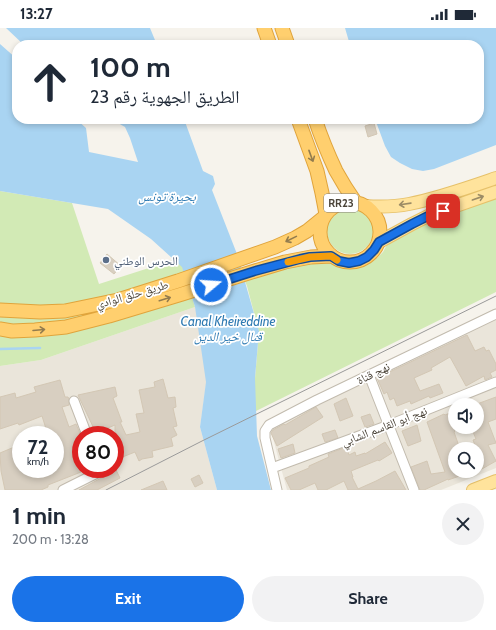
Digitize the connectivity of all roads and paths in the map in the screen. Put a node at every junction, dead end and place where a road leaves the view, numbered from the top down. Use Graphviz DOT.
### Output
graph roads {
  1 [pos="264,28"];
  2 [pos="282,28"];
  3 [pos="268,40"];
  4 [pos="286,40"];
  5 [pos="300,124"];
  6 [pos="317,124"];
  7 [pos="496,178"];
  8 [pos="496,192"];
  9 [pos="361,204"];
  10 [pos="324,216"];
  11 [pos="379,242"];
  12 [pos="331,256"];
  13 [pos="0,310"];
  14 [pos="496,314"];
  15 [pos="0,330"];
  16 [pos="369,375"];
  17 [pos="496,382"];
  18 [pos="74,401"];
  19 [pos="389,425"];
  20 [pos="84,426"];
  21 [pos="272,468"];
  22 [pos="85,478"];
  23 [pos="496,481"];
  24 [pos="63,490"];
  25 [pos="277,490"];
  26 [pos="414,490"];
  27 [pos="473,490"];
  1 -- 3 [label="highway"];
  2 -- 4 [label="highway"];
  5 -- 10 [label="highway, RR23, one-way"];
  6 -- 9 [label="highway, RR23"];
  7 -- 9 [label="main road, RR23, one-way"];
  11 -- 8 [label="main road, one-way"];
  9 -- 10 [label="highway, RR23"];
  9 -- 11 [label="highway, RR23"];
  10 -- 12 [label="highway, RR23"];
  10 -- 13 [label="highway, طريق حلق الوادي / RR23, one-way"];
  11 -- 12 [label="highway"];
  15 -- 12 [label="highway, طريق حلق الوادي, one-way"];
  14 -- 16 [label="street, نهج قناة"];
  16 -- 19 [label="street"];
  16 -- 21 [label="street, نهج قناة"];
  17 -- 19 [label="street, نهج أبو القاسم الشابي"];
  18 -- 20 [label="street"];
  19 -- 21 [label="street, نهج أبو القاسم الشابي"];
  19 -- 26 [label="street"];
  21 -- 25 [label="street"];
  22 -- 24 [label="street"];
  23 -- 27 [label="main road"];
}
